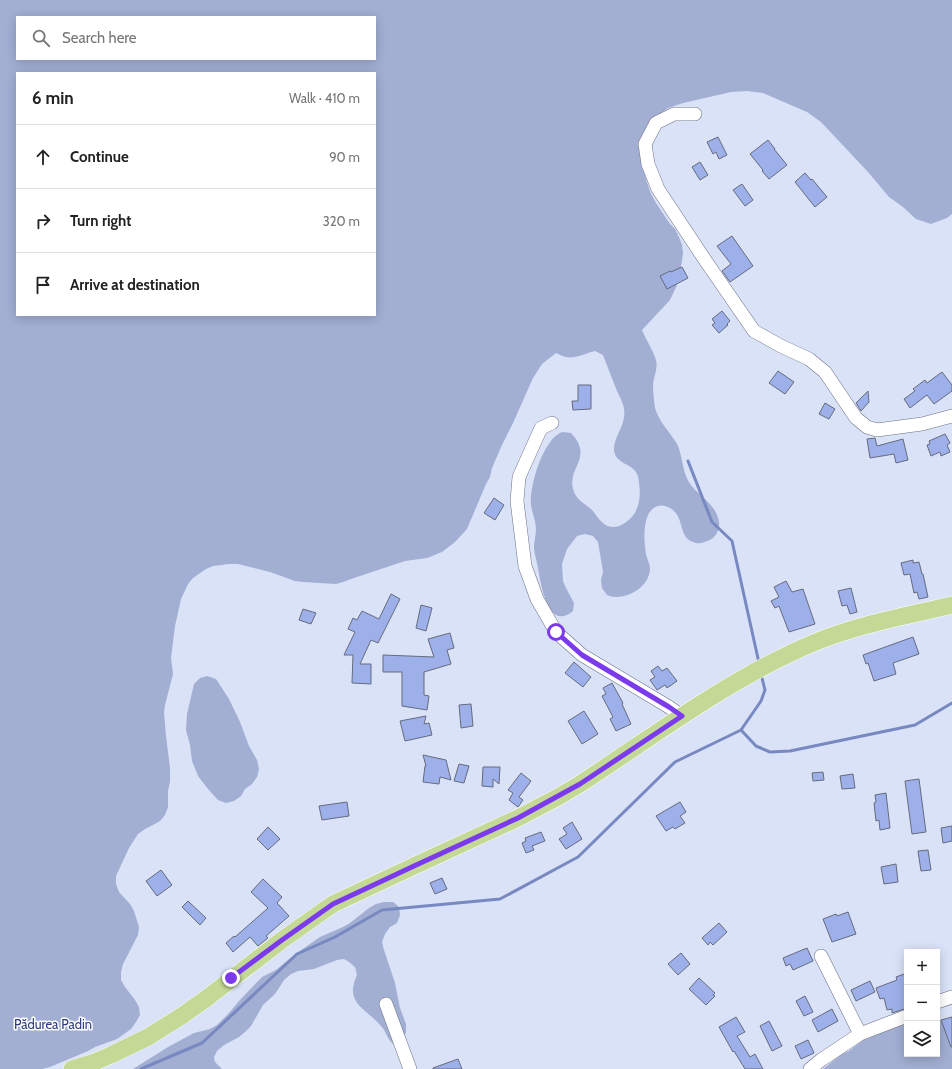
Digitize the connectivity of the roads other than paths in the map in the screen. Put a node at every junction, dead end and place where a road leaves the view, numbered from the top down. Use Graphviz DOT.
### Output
graph roads {
  1 [pos="695,114"];
  2 [pos="952,416"];
  3 [pos="552,422"];
  4 [pos="952,605"];
  5 [pos="952,614"];
  6 [pos="775,666"];
  7 [pos="756,677"];
  8 [pos="682,716"];
  9 [pos="821,956"];
  10 [pos="952,997"];
  11 [pos="940,1001"];
  12 [pos="386,1004"];
  13 [pos="904,1017"];
  14 [pos="860,1034"];
  15 [pos="72,1069"];
  16 [pos="102,1069"];
  17 [pos="410,1069"];
  18 [pos="810,1069"];
  1 -- 2 [label="street"];
  3 -- 8 [label="street"];
  4 -- 6 [label="main road"];
  5 -- 6 [label="main road"];
  6 -- 7 [label="main road"];
  7 -- 8 [label="main road"];
  7 -- 16 [label="main road"];
  8 -- 15 [label="main road"];
  9 -- 14 [label="street"];
  10 -- 11 [label="street"];
  12 -- 17 [label="street"];
  13 -- 14 [label="street"];
  14 -- 18 [label="street"];
}
